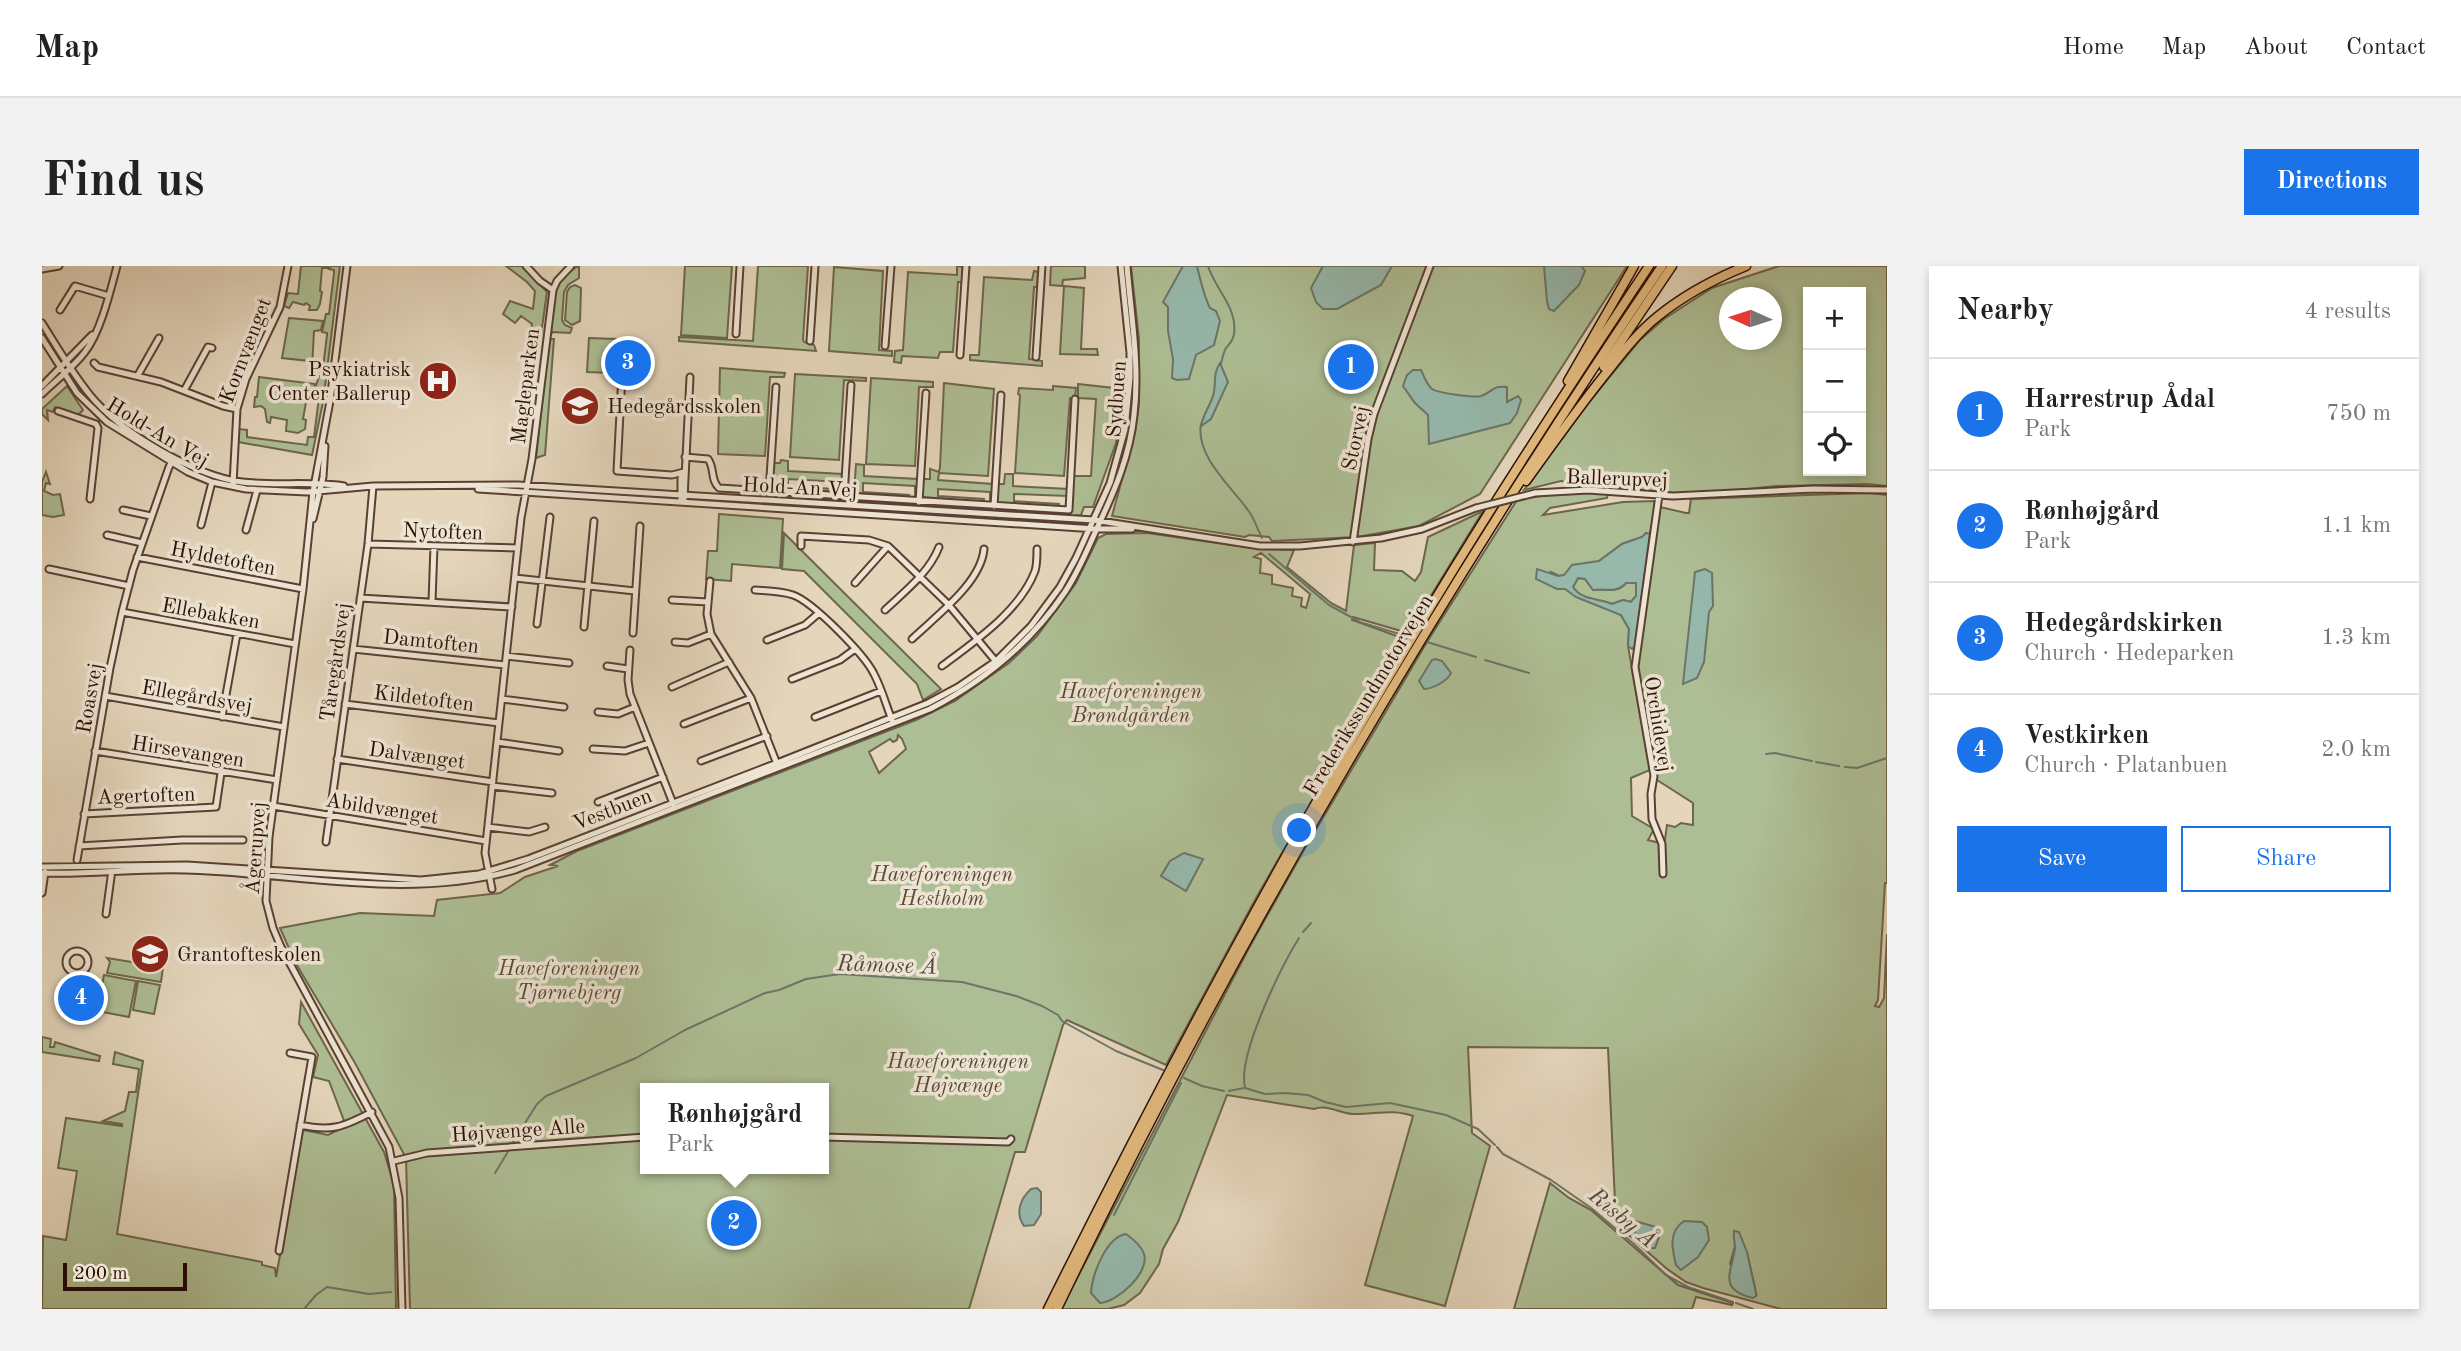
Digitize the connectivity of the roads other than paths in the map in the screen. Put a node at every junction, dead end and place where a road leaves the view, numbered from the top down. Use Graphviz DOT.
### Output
graph roads {
  1 [pos="59,266"];
  2 [pos="117,266"];
  3 [pos="288,266"];
  4 [pos="347,266"];
  5 [pos="526,266"];
  6 [pos="571,266"];
  7 [pos="740,266"];
  8 [pos="815,266"];
  9 [pos="891,266"];
  10 [pos="966,266"];
  11 [pos="1042,266"];
  12 [pos="1121,266"];
  13 [pos="1127,266"];
  14 [pos="1430,266"];
  15 [pos="1634,266"];
  16 [pos="1640,266"];
  17 [pos="1649,266"];
  18 [pos="1662,266"];
  19 [pos="1672,266"];
  20 [pos="1745,266"];
  21 [pos="42,269"];
  22 [pos="553,290"];
  23 [pos="108,296"];
  24 [pos="60,310"];
  25 [pos="42,323"];
  26 [pos="94,332"];
  27 [pos="736,334"];
  28 [pos="42,338"];
  29 [pos="159,338"];
  30 [pos="810,341"];
  31 [pos="1590,342"];
  32 [pos="885,346"];
  33 [pos="212,348"];
  34 [pos="960,355"];
  35 [pos="1036,357"];
  36 [pos="66,361"];
  37 [pos="94,363"];
  38 [pos="70,367"];
  39 [pos="62,370"];
  40 [pos="622,374"];
  41 [pos="138,375"];
  42 [pos="690,377"];
  43 [pos="851,385"];
  44 [pos="42,386"];
  45 [pos="776,387"];
  46 [pos="185,389"];
  47 [pos="926,393"];
  48 [pos="42,394"];
  49 [pos="1001,395"];
  50 [pos="1075,399"];
  51 [pos="1582,402"];
  52 [pos="90,408"];
  53 [pos="237,409"];
  54 [pos="58,411"];
  55 [pos="1549,418"];
  56 [pos="81,419"];
  57 [pos="685,457"];
  58 [pos="173,460"];
  59 [pos="684,472"];
  60 [pos="212,482"];
  61 [pos="232,484"];
  62 [pos="373,486"];
  63 [pos="317,488"];
  64 [pos="526,489"];
  65 [pos="258,490"];
  66 [pos="1887,490"];
  67 [pos="769,492"];
  68 [pos="1659,495"];
  69 [pos="844,496"];
  70 [pos="682,498"];
  71 [pos="90,499"];
  72 [pos="875,499"];
  73 [pos="919,502"];
  74 [pos="994,506"];
  75 [pos="123,510"];
  76 [pos="874,511"];
  77 [pos="152,516"];
  78 [pos="550,517"];
  79 [pos="1097,521"];
  80 [pos="594,522"];
  81 [pos="1494,522"];
  82 [pos="201,525"];
  83 [pos="640,526"];
  84 [pos="1146,528"];
  85 [pos="1093,529"];
  86 [pos="246,530"];
  87 [pos="107,535"];
  88 [pos="1353,542"];
  89 [pos="142,543"];
  90 [pos="368,544"];
  91 [pos="434,546"];
  92 [pos="801,546"];
  93 [pos="888,546"];
  94 [pos="518,548"];
  95 [pos="939,548"];
  96 [pos="984,548"];
  97 [pos="1037,549"];
  98 [pos="137,557"];
  99 [pos="49,569"];
  100 [pos="920,576"];
  101 [pos="515,578"];
  102 [pos="542,581"];
  103 [pos="710,581"];
  104 [pos="855,583"];
  105 [pos="128,586"];
  106 [pos="588,586"];
  107 [pos="303,589"];
  108 [pos="755,590"];
  109 [pos="635,591"];
  110 [pos="360,598"];
  111 [pos="672,600"];
  112 [pos="432,602"];
  113 [pos="708,602"];
  114 [pos="948,604"];
  115 [pos="512,607"];
  116 [pos="886,610"];
  117 [pos="122,612"];
  118 [pos="819,613"];
  119 [pos="537,624"];
  120 [pos="584,627"];
  121 [pos="633,633"];
  122 [pos="237,634"];
  123 [pos="711,634"];
  124 [pos="912,639"];
  125 [pos="977,639"];
  126 [pos="767,640"];
  127 [pos="675,642"];
  128 [pos="295,645"];
  129 [pos="353,649"];
  130 [pos="855,649"];
  131 [pos="629,650"];
  132 [pos="506,656"];
  133 [pos="729,662"];
  134 [pos="569,663"];
  135 [pos="998,664"];
  136 [pos="505,665"];
  137 [pos="607,666"];
  138 [pos="942,666"];
  139 [pos="628,669"];
  140 [pos="792,679"];
  141 [pos="672,687"];
  142 [pos="881,691"];
  143 [pos="105,696"];
  144 [pos="751,698"];
  145 [pos="502,699"];
  146 [pos="345,704"];
  147 [pos="564,707"];
  148 [pos="635,707"];
  149 [pos="598,712"];
  150 [pos="222,717"];
  151 [pos="815,717"];
  152 [pos="892,720"];
  153 [pos="499,723"];
  154 [pos="684,724"];
  155 [pos="284,727"];
  156 [pos="767,736"];
  157 [pos="497,743"];
  158 [pos="649,743"];
  159 [pos="593,748"];
  160 [pos="95,751"];
  161 [pos="559,751"];
  162 [pos="337,759"];
  163 [pos="701,761"];
  164 [pos="778,766"];
  165 [pos="221,773"];
  166 [pos="663,777"];
  167 [pos="276,780"];
  168 [pos="492,784"];
  169 [pos="552,793"];
  170 [pos="598,802"];
  171 [pos="273,806"];
  172 [pos="674,806"];
  173 [pos="84,814"];
  174 [pos="330,815"];
  175 [pos="488,827"];
  176 [pos="545,828"];
  177 [pos="243,840"];
  178 [pos="486,841"];
  179 [pos="326,842"];
  180 [pos="79,846"];
  181 [pos="77,860"];
  182 [pos="43,870"];
  183 [pos="112,870"];
  184 [pos="266,873"];
  185 [pos="1663,874"];
  186 [pos="488,875"];
  187 [pos="492,889"];
  188 [pos="42,893"];
  189 [pos="106,914"];
  190 [pos="70,950"];
  191 [pos="290,1053"];
  192 [pos="372,1112"];
  193 [pos="300,1125"];
  194 [pos="640,1137"];
  195 [pos="829,1137"];
  196 [pos="1012,1139"];
  197 [pos="394,1161"];
  198 [pos="279,1251"];
  199 [pos="402,1309"];
  200 [pos="1048,1309"];
  201 [pos="1057,1309"];
  1 -- 21 [label="street"];
  2 -- 23 [label="street"];
  3 -- 53 [label="street, Kornvænget"];
  4 -- 63 [label="street, Ågerupvej"];
  5 -- 22 [label="street"];
  6 -- 22 [label="street, Magleparken"];
  7 -- 27 [label="street"];
  8 -- 30 [label="street"];
  9 -- 32 [label="street"];
  10 -- 34 [label="street"];
  11 -- 35 [label="street"];
  12 -- 79 [label="street, Sydbuen"];
  13 -- 79 [label="street, Sydbuen"];
  14 -- 88 [label="street, Storvej"];
  15 -- 31 [label="highway"];
  16 -- 31 [label="highway"];
  17 -- 55 [label="highway, Frederikssundmotorvejen"];
  18 -- 81 [label="highway, Frederikssundmotorvejen"];
  19 -- 51 [label="highway"];
  20 -- 51 [label="highway"];
  22 -- 64 [label="street, Magleparken"];
  23 -- 24 [label="street"];
  23 -- 26 [label="street"];
  25 -- 36 [label="street, Hold-An Vej"];
  26 -- 36 [label="street"];
  26 -- 38 [label="street"];
  28 -- 39 [label="street, Hold-An Vej"];
  29 -- 41 [label="street"];
  31 -- 55 [label="highway"];
  33 -- 46 [label="street"];
  36 -- 38 [label="street, Hold-An Vej"];
  36 -- 39 [label="street"];
  37 -- 41 [label="street"];
  38 -- 39 [label="street"];
  38 -- 58 [label="street, Hold-An Vej"];
  39 -- 44 [label="street"];
  39 -- 48 [label="street"];
  39 -- 52 [label="street, Hold-An Vej"];
  40 -- 59 [label="street"];
  41 -- 46 [label="street"];
  42 -- 57 [label="street"];
  43 -- 69 [label="street"];
  45 -- 67 [label="street"];
  46 -- 53 [label="street"];
  47 -- 73 [label="street"];
  49 -- 74 [label="street"];
  50 -- 74 [label="street"];
  51 -- 81 [label="highway"];
  52 -- 56 [label="street"];
  52 -- 58 [label="street, Hold-An Vej"];
  53 -- 61 [label="street, Kornvænget"];
  54 -- 56 [label="street"];
  55 -- 200 [label="highway, Frederikssundmotorvejen"];
  56 -- 71 [label="street"];
  57 -- 59 [label="street"];
  57 -- 67 [label="street"];
  58 -- 60 [label="street, Hold-An Vej"];
  58 -- 61 [label="street, Hold-An Vej"];
  58 -- 77 [label="street, Roasvej"];
  59 -- 70 [label="street"];
  60 -- 61 [label="street, Hold-An Vej"];
  60 -- 82 [label="street, Hold-An Vej"];
  61 -- 63 [label="street, Hold-An Vej"];
  61 -- 65 [label="street, Hold-An Vej"];
  62 -- 63 [label="street, Hold-An Vej"];
  62 -- 64 [label="street, Hold-An Vej"];
  62 -- 90 [label="street, Tåregårdsvej"];
  63 -- 65 [label="street, Hold-An Vej"];
  63 -- 107 [label="street, Ågerupvej"];
  64 -- 70 [label="street, Hold-An Vej"];
  64 -- 94 [label="street, Magleparken"];
  65 -- 86 [label="street"];
  66 -- 68 [label="street, Ballerupvej"];
  67 -- 69 [label="street"];
  68 -- 88 [label="street, Ballerupvej, bridge"];
  68 -- 185 [label="street, Orchidevej"];
  69 -- 72 [label="street"];
  70 -- 76 [label="street, Hold-An Vej"];
  72 -- 73 [label="street"];
  72 -- 76 [label="street"];
  73 -- 74 [label="street"];
  75 -- 77 [label="street"];
  76 -- 79 [label="street, Hold-An Vej"];
  76 -- 85 [label="street, Hold-An Vej"];
  77 -- 89 [label="street, Roasvej"];
  78 -- 102 [label="street"];
  79 -- 84 [label="street, Hold-An Vej"];
  79 -- 85 [label="street, Vestbuen"];
  80 -- 106 [label="street"];
  81 -- 201 [label="highway, Frederikssundmotorvejen"];
  83 -- 109 [label="street"];
  84 -- 85 [label="street, Hold-An Vej"];
  84 -- 88 [label="street, Hold-An Vej"];
  85 -- 135 [label="street, Vestbuen"];
  87 -- 89 [label="street"];
  89 -- 98 [label="street, Roasvej"];
  90 -- 91 [label="street, Nytoften"];
  90 -- 110 [label="street, Tåregårdsvej"];
  91 -- 94 [label="street, Nytoften"];
  91 -- 112 [label="street"];
  92 -- 93 [label="street"];
  93 -- 100 [label="street"];
  93 -- 104 [label="street"];
  94 -- 101 [label="street, Magleparken"];
  95 -- 100 [label="street"];
  96 -- 114 [label="street"];
  97 -- 125 [label="street"];
  98 -- 105 [label="street, Roasvej"];
  98 -- 107 [label="street, Hyldetoften"];
  99 -- 105 [label="street"];
  100 -- 114 [label="street"];
  100 -- 116 [label="street"];
  101 -- 102 [label="street"];
  101 -- 115 [label="street, Magleparken"];
  102 -- 106 [label="street"];
  102 -- 119 [label="street"];
  103 -- 113 [label="street"];
  105 -- 117 [label="street, Roasvej"];
  106 -- 109 [label="street"];
  106 -- 120 [label="street"];
  107 -- 128 [label="street, Ågerupvej"];
  108 -- 118 [label="street"];
  109 -- 121 [label="street"];
  110 -- 112 [label="street"];
  110 -- 129 [label="street, Tåregårdsvej"];
  111 -- 113 [label="street"];
  112 -- 115 [label="street"];
  113 -- 123 [label="street"];
  114 -- 124 [label="street"];
  114 -- 125 [label="street"];
  115 -- 132 [label="street, Magleparken"];
  117 -- 122 [label="street, Ellebakken"];
  117 -- 143 [label="street, Roasvej"];
  118 -- 126 [label="street"];
  118 -- 130 [label="street"];
  122 -- 128 [label="street, Ellebakken"];
  122 -- 150 [label="street"];
  123 -- 127 [label="street"];
  123 -- 133 [label="street"];
  125 -- 135 [label="street"];
  125 -- 138 [label="street"];
  128 -- 155 [label="street, Ågerupvej"];
  129 -- 136 [label="street, Damtoften"];
  129 -- 146 [label="street, Tåregårdsvej"];
  130 -- 140 [label="street"];
  130 -- 142 [label="street"];
  131 -- 139 [label="street"];
  132 -- 134 [label="street"];
  132 -- 136 [label="street, Magleparken"];
  133 -- 141 [label="street"];
  133 -- 144 [label="street"];
  135 -- 152 [label="street, Vestbuen"];
  136 -- 145 [label="street, Magleparken"];
  137 -- 139 [label="street"];
  139 -- 148 [label="street"];
  142 -- 151 [label="street"];
  142 -- 152 [label="street"];
  143 -- 150 [label="street, Ellegårdsvej"];
  143 -- 160 [label="street, Roasvej"];
  144 -- 154 [label="street"];
  144 -- 156 [label="street"];
  145 -- 147 [label="street"];
  145 -- 153 [label="street, Magleparken"];
  146 -- 153 [label="street, Kildetoften"];
  146 -- 162 [label="street, Tåregårdsvej"];
  148 -- 149 [label="street"];
  148 -- 158 [label="street"];
  150 -- 155 [label="street, Ellegårdsvej"];
  152 -- 164 [label="street, Vestbuen"];
  153 -- 157 [label="street, Magleparken"];
  155 -- 167 [label="street, Ågerupvej"];
  156 -- 163 [label="street"];
  156 -- 164 [label="street"];
  157 -- 161 [label="street"];
  157 -- 168 [label="street, Magleparken"];
  158 -- 159 [label="street"];
  158 -- 166 [label="street"];
  160 -- 165 [label="street, Hirsevangen"];
  160 -- 173 [label="street, Roasvej"];
  162 -- 168 [label="street, Dalvænget"];
  162 -- 174 [label="street, Tåregårdsvej"];
  164 -- 172 [label="street, Vestbuen"];
  165 -- 167 [label="street, Hirsevangen"];
  165 -- 173 [label="street, Agertoften"];
  166 -- 170 [label="street"];
  166 -- 172 [label="street"];
  167 -- 171 [label="street, Ågerupvej"];
  168 -- 169 [label="street, Dalvænget"];
  168 -- 175 [label="street, Magleparken"];
  171 -- 174 [label="street, Abildvænget"];
  171 -- 184 [label="street, Ågerupvej"];
  172 -- 186 [label="street, Vestbuen"];
  173 -- 180 [label="street, Roasvej"];
  174 -- 178 [label="street, Abildvænget"];
  174 -- 179 [label="street, Tåregårdsvej"];
  175 -- 176 [label="street"];
  175 -- 178 [label="street, Magleparken"];
  177 -- 180 [label="street"];
  178 -- 186 [label="street, Magleparken"];
  180 -- 181 [label="street, Roasvej"];
  182 -- 183 [label="street, Vestbuen"];
  182 -- 188 [label="street"];
  183 -- 184 [label="street, Vestbuen"];
  183 -- 189 [label="street"];
  184 -- 186 [label="street, Vestbuen"];
  184 -- 192 [label="street, Ågerupvej"];
  186 -- 187 [label="street, Magleparken"];
  190 -- 190 [label="street"];
  191 -- 193 [label="street"];
  192 -- 193 [label="street"];
  192 -- 197 [label="street, Ågerupvej"];
  193 -- 198 [label="street"];
  194 -- 197 [label="street, Højvænge Alle"];
  195 -- 196 [label="street"];
  197 -- 199 [label="street, Ågerupvej"];
}
